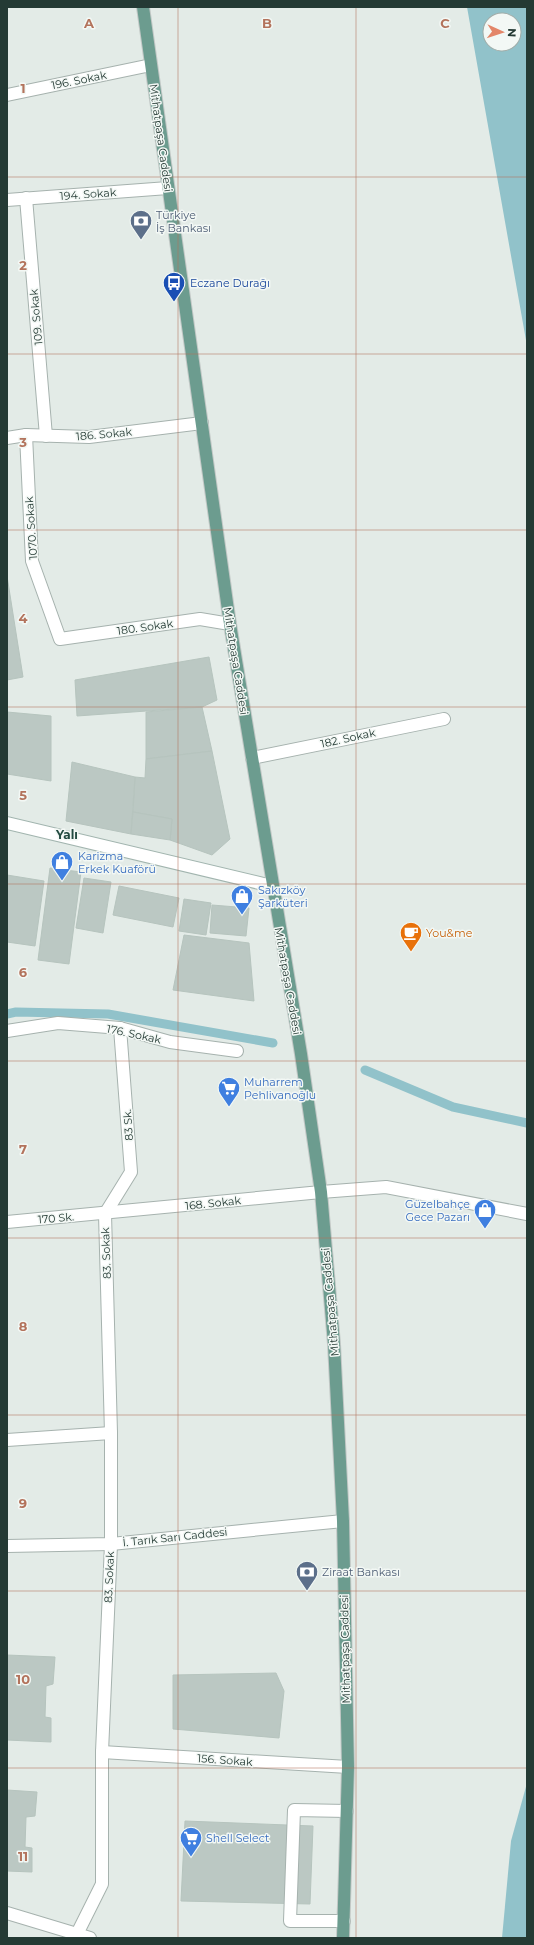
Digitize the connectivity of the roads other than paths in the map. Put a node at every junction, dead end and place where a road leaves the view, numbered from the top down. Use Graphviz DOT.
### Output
graph roads {
  1 [pos="143,7"];
  2 [pos="151,65"];
  3 [pos="7,94"];
  4 [pos="168,188"];
  5 [pos="26,198"];
  6 [pos="7,200"];
  7 [pos="202,423"];
  8 [pos="26,435"];
  9 [pos="46,436"];
  10 [pos="7,438"];
  11 [pos="230,624"];
  12 [pos="60,639"];
  13 [pos="444,719"];
  14 [pos="252,758"];
  15 [pos="7,823"];
  16 [pos="272,886"];
  17 [pos="120,1028"];
  18 [pos="7,1031"];
  19 [pos="237,1051"];
  20 [pos="321,1192"];
  21 [pos="105,1214"];
  22 [pos="527,1214"];
  23 [pos="7,1222"];
  24 [pos="111,1433"];
  25 [pos="7,1440"];
  26 [pos="343,1521"];
  27 [pos="111,1544"];
  28 [pos="7,1546"];
  29 [pos="102,1752"];
  30 [pos="348,1767"];
  31 [pos="347,1811"];
  32 [pos="7,1913"];
  33 [pos="344,1921"];
  34 [pos="77,1936"];
  35 [pos="90,1938"];
  36 [pos="343,1938"];
  1 -- 2 [label="main road, Mithatpaşa Caddesi"];
  2 -- 3 [label="street, 196. Sokak"];
  2 -- 4 [label="main road, Mithatpaşa Caddesi"];
  4 -- 5 [label="street, 194. Sokak"];
  4 -- 7 [label="main road, Mithatpaşa Caddesi"];
  5 -- 6 [label="street, 194. Sokak"];
  5 -- 9 [label="street, 109. Sokak"];
  7 -- 9 [label="street, 186. Sokak"];
  7 -- 11 [label="main road, Mithatpaşa Caddesi"];
  8 -- 9 [label="street, 186. Sokak"];
  8 -- 10 [label="street, 186. Sokak"];
  8 -- 12 [label="street, 1070. Sokak"];
  11 -- 12 [label="street, 180. Sokak"];
  11 -- 14 [label="main road, Mithatpaşa Caddesi"];
  13 -- 14 [label="street, 182. Sokak"];
  14 -- 16 [label="main road, Mithatpaşa Caddesi"];
  15 -- 16 [label="street"];
  16 -- 20 [label="main road, Mithatpaşa Caddesi"];
  17 -- 18 [label="street, 176. Sokak"];
  17 -- 19 [label="street, 176. Sokak"];
  17 -- 21 [label="street, 83 Sk."];
  20 -- 21 [label="street, 168. Sokak"];
  20 -- 22 [label="street, 168. Sokak"];
  20 -- 26 [label="main road, Mithatpaşa Caddesi"];
  21 -- 23 [label="street, 170 Sk."];
  21 -- 24 [label="street, 83. Sokak"];
  24 -- 25 [label="street"];
  24 -- 27 [label="street, 83. Sokak"];
  26 -- 27 [label="street, İ. Tarık Sarı Caddesi"];
  26 -- 30 [label="main road, Mithatpaşa Caddesi"];
  27 -- 28 [label="street, İ. Tarık Sarı Caddesi"];
  27 -- 29 [label="street, 83. Sokak"];
  29 -- 30 [label="street, 156. Sokak"];
  29 -- 34 [label="street, 83. Sokak"];
  30 -- 31 [label="main road, Mithatpaşa Caddesi"];
  31 -- 33 [label="main road, Mithatpaşa Caddesi"];
  31 -- 33 [label="street"];
  32 -- 34 [label="street"];
  33 -- 36 [label="main road, Mithatpaşa Caddesi"];
  34 -- 35 [label="street"];
}
